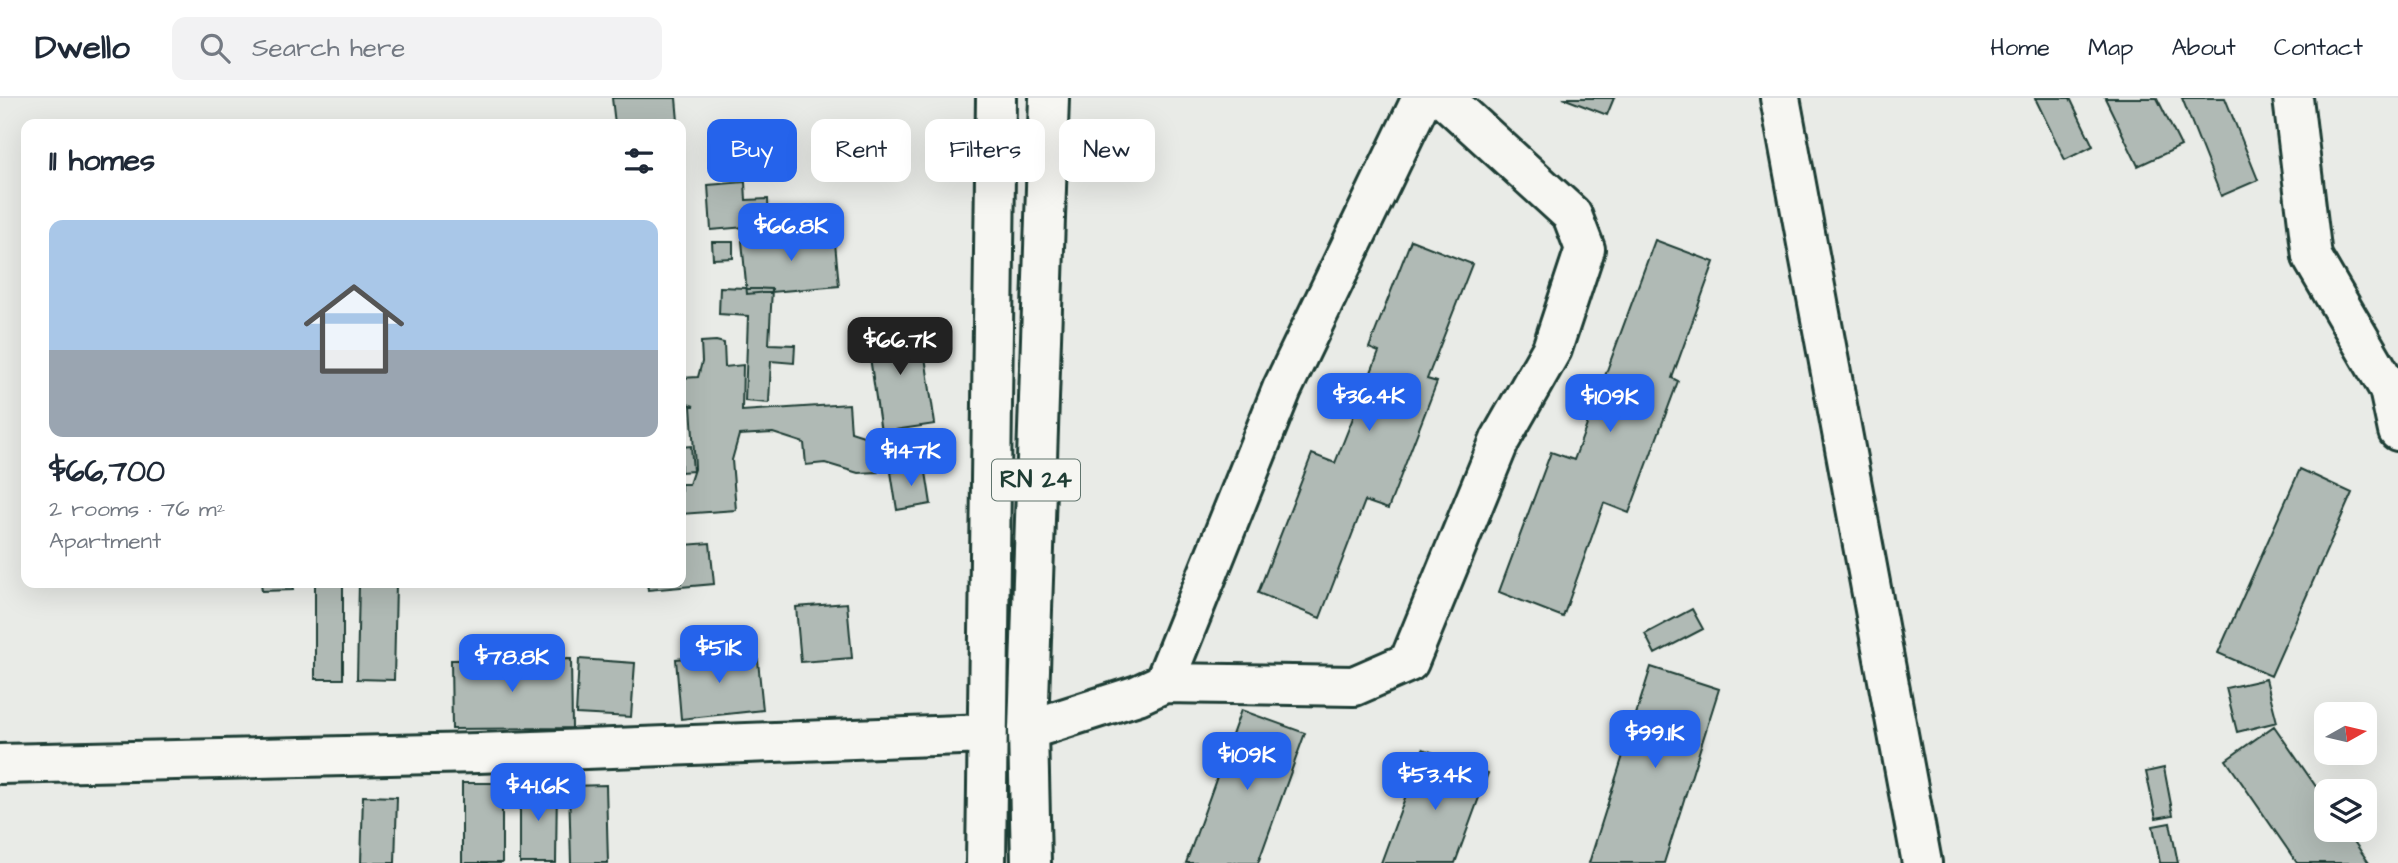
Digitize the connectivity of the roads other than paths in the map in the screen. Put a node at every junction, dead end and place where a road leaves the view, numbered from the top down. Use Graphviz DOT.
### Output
graph roads {
  1 [pos="996,98"];
  2 [pos="1049,98"];
  3 [pos="1422,98"];
  4 [pos="1444,98"];
  5 [pos="1780,98"];
  6 [pos="2293,98"];
  7 [pos="2398,431"];
  8 [pos="1164,683"];
  9 [pos="1028,730"];
  10 [pos="987,734"];
  11 [pos="0,764"];
  12 [pos="986,863"];
  13 [pos="1031,863"];
  14 [pos="1922,863"];
  1 -- 10 [label="main road, RN 24"];
  2 -- 9 [label="main road, RN 24"];
  3 -- 8 [label="main road"];
  4 -- 8 [label="main road"];
  5 -- 14 [label="main road"];
  6 -- 7 [label="main road"];
  8 -- 9 [label="main road"];
  9 -- 13 [label="main road, RN 24"];
  10 -- 11 [label="main road"];
  10 -- 12 [label="main road, RN 24"];
}
